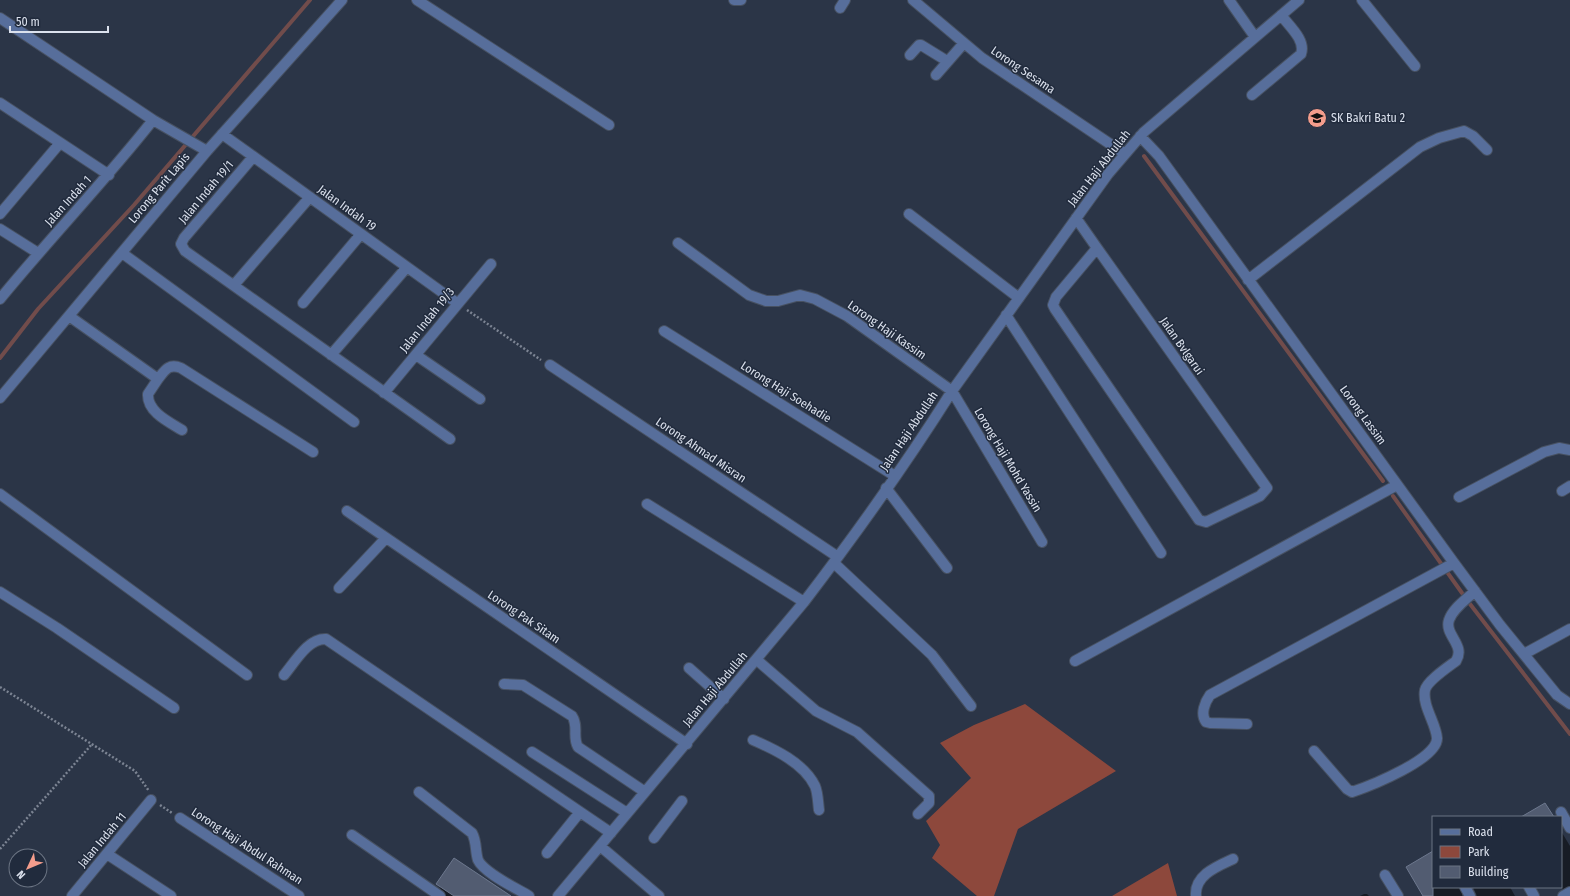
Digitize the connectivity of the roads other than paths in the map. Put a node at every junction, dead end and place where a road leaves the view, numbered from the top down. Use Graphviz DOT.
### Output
graph roads {
  1 [pos="342,0"];
  2 [pos="417,0"];
  3 [pos="734,0"];
  4 [pos="741,0"];
  5 [pos="913,0"];
  6 [pos="1229,0"];
  7 [pos="1299,0"];
  8 [pos="1362,0"];
  9 [pos="1281,15"];
  10 [pos="0,18"];
  11 [pos="1255,37"];
  12 [pos="964,43"];
  13 [pos="910,55"];
  14 [pos="947,61"];
  15 [pos="1415,66"];
  16 [pos="936,75"];
  17 [pos="1252,95"];
  18 [pos="0,103"];
  19 [pos="153,120"];
  20 [pos="609,125"];
  21 [pos="222,134"];
  22 [pos="1140,136"];
  23 [pos="60,143"];
  24 [pos="1487,150"];
  25 [pos="207,151"];
  26 [pos="1125,154"];
  27 [pos="253,157"];
  28 [pos="109,175"];
  29 [pos="310,197"];
  30 [pos="0,214"];
  31 [pos="909,214"];
  32 [pos="1076,218"];
  33 [pos="0,229"];
  34 [pos="360,234"];
  35 [pos="678,243"];
  36 [pos="1097,248"];
  37 [pos="38,253"];
  38 [pos="122,253"];
  39 [pos="491,264"];
  40 [pos="407,267"];
  41 [pos="1248,280"];
  42 [pos="234,285"];
  43 [pos="1019,298"];
  44 [pos="0,299"];
  45 [pos="303,303"];
  46 [pos="457,303"];
  47 [pos="1006,315"];
  48 [pos="69,316"];
  49 [pos="664,331"];
  50 [pos="331,355"];
  51 [pos="416,355"];
  52 [pos="550,365"];
  53 [pos="158,379"];
  54 [pos="952,391"];
  55 [pos="384,393"];
  56 [pos="0,398"];
  57 [pos="480,399"];
  58 [pos="354,422"];
  59 [pos="182,430"];
  60 [pos="450,439"];
  61 [pos="1570,450"];
  62 [pos="313,452"];
  63 [pos="895,476"];
  64 [pos="1397,485"];
  65 [pos="886,488"];
  66 [pos="0,494"];
  67 [pos="1459,497"];
  68 [pos="647,504"];
  69 [pos="347,511"];
  70 [pos="386,538"];
  71 [pos="1042,542"];
  72 [pos="1161,553"];
  73 [pos="836,560"];
  74 [pos="1454,564"];
  75 [pos="947,568"];
  76 [pos="339,588"];
  77 [pos="1475,591"];
  78 [pos="0,592"];
  79 [pos="804,602"];
  80 [pos="1570,629"];
  81 [pos="1524,654"];
  82 [pos="757,660"];
  83 [pos="1075,661"];
  84 [pos="689,668"];
  85 [pos="247,675"];
  86 [pos="284,675"];
  87 [pos="504,684"];
  88 [pos="724,699"];
  89 [pos="1570,704"];
  90 [pos="971,706"];
  91 [pos="174,708"];
  92 [pos="1247,724"];
  93 [pos="753,740"];
  94 [pos="687,744"];
  95 [pos="1314,751"];
  96 [pos="532,752"];
  97 [pos="419,792"];
  98 [pos="645,792"];
  99 [pos="152,800"];
  100 [pos="682,801"];
  101 [pos="819,810"];
  102 [pos="580,812"];
  103 [pos="1560,812"];
  104 [pos="627,814"];
  105 [pos="918,814"];
  106 [pos="180,818"];
  107 [pos="1570,828"];
  108 [pos="611,832"];
  109 [pos="352,835"];
  110 [pos="654,838"];
  111 [pos="600,846"];
  112 [pos="547,853"];
  113 [pos="107,854"];
  114 [pos="1233,859"];
  115 [pos="1385,875"];
  116 [pos="1570,892"];
  117 [pos="561,895"];
  118 [pos="72,896"];
  119 [pos="171,896"];
  120 [pos="299,896"];
  121 [pos="440,896"];
  122 [pos="528,896"];
  123 [pos="658,896"];
  124 [pos="1196,896"];
  125 [pos="1398,896"];
  126 [pos="1563,896"];
  1 -- 21 [label="street, Lorong Parit Lapis"];
  2 -- 20 [label="street"];
  3 -- 4 [label="street"];
  5 -- 12 [label="street, Lorong Sesama"];
  6 -- 11 [label="street"];
  7 -- 9 [label="street, Jalan Haji Abdullah"];
  8 -- 15 [label="street"];
  9 -- 11 [label="street, Jalan Haji Abdullah"];
  9 -- 17 [label="street"];
  10 -- 19 [label="street"];
  11 -- 22 [label="street, Jalan Haji Abdullah"];
  12 -- 14 [label="street"];
  12 -- 26 [label="street, Lorong Sesama"];
  13 -- 14 [label="street"];
  14 -- 16 [label="street"];
  18 -- 23 [label="street"];
  19 -- 25 [label="street"];
  19 -- 28 [label="street, Jalan Indah 1"];
  21 -- 25 [label="street, Lorong Parit Lapis"];
  21 -- 27 [label="street, Jalan Indah 19"];
  22 -- 26 [label="street, Jalan Haji Abdullah"];
  22 -- 41 [label="street, Lorong Lassim"];
  23 -- 28 [label="street"];
  23 -- 30 [label="street"];
  24 -- 41 [label="street"];
  25 -- 38 [label="street, Lorong Parit Lapis"];
  26 -- 32 [label="street, Jalan Haji Abdullah"];
  27 -- 29 [label="street, Jalan Indah 19"];
  27 -- 42 [label="street, Jalan Indah 19/1"];
  28 -- 37 [label="street, Jalan Indah 1"];
  29 -- 34 [label="street, Jalan Indah 19"];
  29 -- 42 [label="street"];
  31 -- 43 [label="street"];
  32 -- 36 [label="street, Jalan Bvlgarui"];
  32 -- 43 [label="street, Jalan Haji Abdullah"];
  33 -- 37 [label="street"];
  34 -- 40 [label="street, Jalan Indah 19"];
  34 -- 45 [label="street"];
  35 -- 54 [label="street, Lorong Haji Kassim"];
  36 -- 36 [label="street, Jalan Bvlgarui"];
  37 -- 44 [label="street, Jalan Indah 1"];
  38 -- 48 [label="street, Lorong Parit Lapis"];
  38 -- 58 [label="street"];
  39 -- 46 [label="street, Jalan Indah 19/3"];
  40 -- 46 [label="street, Jalan Indah 19"];
  40 -- 50 [label="street"];
  41 -- 64 [label="street, Lorong Lassim"];
  42 -- 50 [label="street"];
  43 -- 47 [label="street, Jalan Haji Abdullah"];
  46 -- 51 [label="street, Jalan Indah 19/3"];
  47 -- 54 [label="street, Jalan Haji Abdullah"];
  47 -- 72 [label="street"];
  48 -- 53 [label="street"];
  48 -- 56 [label="street, Lorong Parit Lapis"];
  49 -- 63 [label="street, Lorong Haji Soehadie"];
  50 -- 55 [label="street"];
  51 -- 55 [label="street, Jalan Indah 19/3"];
  51 -- 57 [label="street"];
  52 -- 73 [label="street, Lorong Ahmad Misran"];
  53 -- 59 [label="street"];
  53 -- 62 [label="street"];
  54 -- 63 [label="street, Jalan Haji Abdullah"];
  54 -- 71 [label="street, Lorong Haji Mohd Yassin"];
  55 -- 60 [label="street"];
  61 -- 67 [label="street"];
  63 -- 65 [label="street, Jalan Haji Abdullah"];
  64 -- 74 [label="street, Lorong Lassim"];
  64 -- 83 [label="street"];
  65 -- 73 [label="street, Jalan Haji Abdullah"];
  65 -- 75 [label="street"];
  66 -- 85 [label="street"];
  68 -- 79 [label="street"];
  69 -- 70 [label="street, Lorong Pak Sitam"];
  70 -- 76 [label="street"];
  70 -- 94 [label="street, Lorong Pak Sitam"];
  73 -- 79 [label="street, Jalan Haji Abdullah"];
  73 -- 90 [label="street, Lorong Ahmad Misran"];
  74 -- 77 [label="street, Lorong Lassim"];
  74 -- 92 [label="street"];
  77 -- 81 [label="street, Lorong Lassim"];
  77 -- 95 [label="street"];
  78 -- 91 [label="street"];
  79 -- 82 [label="street, Jalan Haji Abdullah"];
  80 -- 81 [label="street"];
  81 -- 89 [label="street, Lorong Lassim"];
  82 -- 88 [label="street, Jalan Haji Abdullah"];
  82 -- 105 [label="street"];
  84 -- 88 [label="street"];
  86 -- 102 [label="street"];
  87 -- 98 [label="street"];
  88 -- 94 [label="street, Jalan Haji Abdullah"];
  93 -- 101 [label="street"];
  94 -- 98 [label="street, Jalan Haji Abdullah"];
  96 -- 104 [label="street"];
  97 -- 122 [label="street"];
  98 -- 104 [label="street, Jalan Haji Abdullah"];
  99 -- 113 [label="street, Jalan Indah 11"];
  100 -- 110 [label="street"];
  102 -- 108 [label="street"];
  102 -- 112 [label="street"];
  103 -- 107 [label="street"];
  104 -- 108 [label="street, Jalan Haji Abdullah"];
  106 -- 120 [label="street, Lorong Haji Abdul Rahman"];
  108 -- 111 [label="street, Jalan Haji Abdullah"];
  109 -- 121 [label="street"];
  111 -- 117 [label="street, Jalan Haji Abdullah"];
  111 -- 123 [label="street"];
  113 -- 118 [label="street, Jalan Indah 11"];
  113 -- 119 [label="street"];
  114 -- 124 [label="street"];
  115 -- 125 [label="street"];
  116 -- 126 [label="street"];
}
